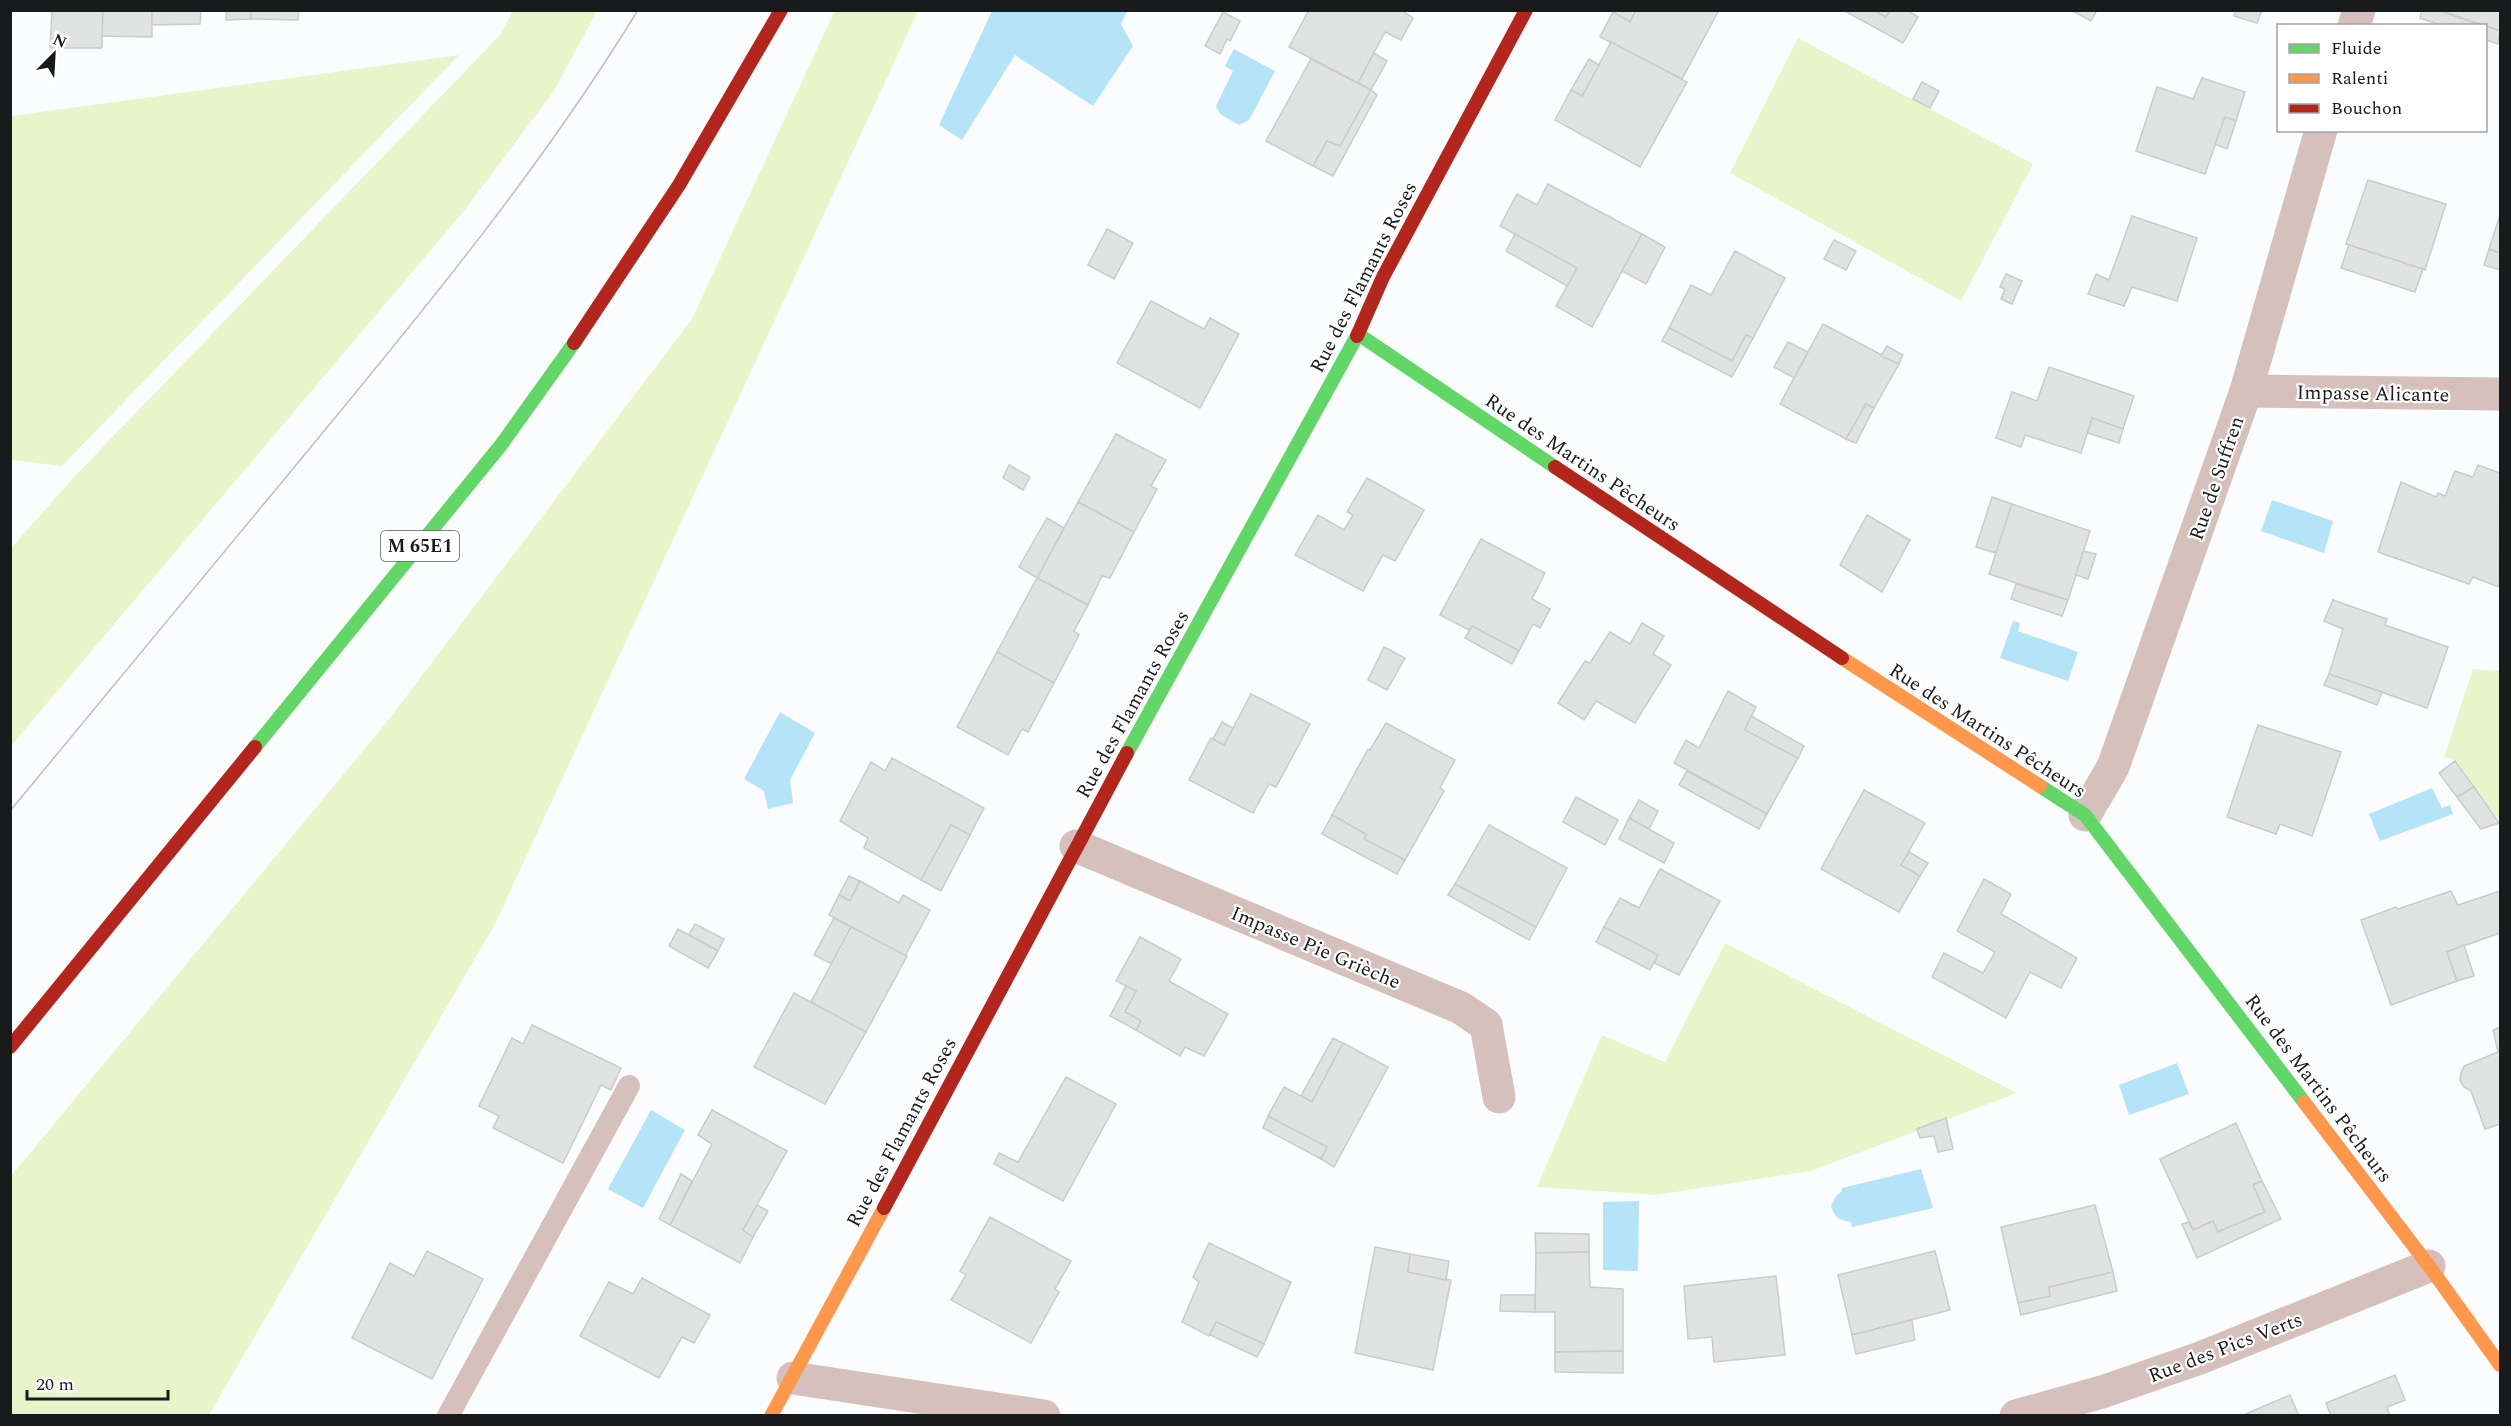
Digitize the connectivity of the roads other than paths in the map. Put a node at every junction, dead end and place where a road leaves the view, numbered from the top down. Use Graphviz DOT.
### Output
graph roads {
  1 [pos="781,10"];
  2 [pos="1526,10"];
  3 [pos="2320,132"];
  4 [pos="1358,334"];
  5 [pos="2246,391"];
  6 [pos="2500,394"];
  7 [pos="2085,815"];
  8 [pos="1076,846"];
  9 [pos="10,1047"];
  10 [pos="629,1086"];
  11 [pos="1499,1097"];
  12 [pos="2429,1266"];
  13 [pos="2500,1365"];
  14 [pos="793,1378"];
  15 [pos="448,1416"];
  16 [pos="771,1416"];
  17 [pos="1044,1416"];
  18 [pos="2016,1416"];
  1 -- 9 [label="street, M 65E1"];
  2 -- 4 [label="street, Rue des Flamants Roses"];
  3 -- 5 [label="street, Rue de Suffren"];
  4 -- 7 [label="street, Rue des Martins Pêcheurs"];
  4 -- 8 [label="street, Rue des Flamants Roses"];
  5 -- 6 [label="street, Impasse Alicante"];
  5 -- 7 [label="street, Rue de Suffren"];
  7 -- 12 [label="street, Rue des Martins Pêcheurs"];
  8 -- 11 [label="street, Impasse Pie Grièche"];
  8 -- 14 [label="street, Rue des Flamants Roses"];
  10 -- 15 [label="lane"];
  12 -- 13 [label="street, Rue des Martins Pêcheurs"];
  12 -- 18 [label="street, Rue des Pics Verts"];
  14 -- 16 [label="street, Rue des Flamants Roses"];
  14 -- 17 [label="street"];
}
